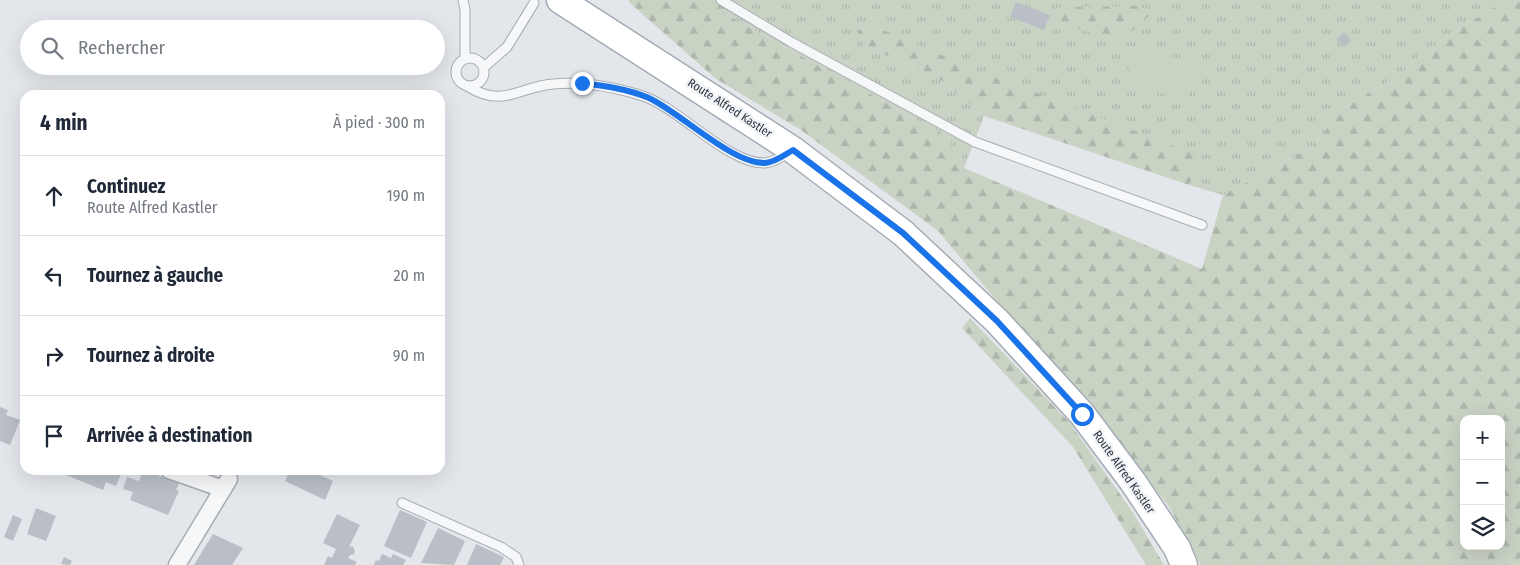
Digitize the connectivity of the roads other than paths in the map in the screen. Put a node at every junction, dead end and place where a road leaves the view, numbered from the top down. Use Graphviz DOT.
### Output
graph roads {
  1 [pos="463,0"];
  2 [pos="560,0"];
  3 [pos="721,0"];
  4 [pos="534,3"];
  5 [pos="465,58"];
  6 [pos="484,67"];
  7 [pos="466,86"];
  8 [pos="793,150"];
  9 [pos="1202,224"];
  10 [pos="189,475"];
  11 [pos="402,503"];
  12 [pos="178,565"];
  13 [pos="519,565"];
  14 [pos="1184,565"];
  1 -- 5 [label="lane"];
  2 -- 8 [label="main road, Route Alfred Kastler"];
  3 -- 9 [label="lane"];
  4 -- 6 [label="lane"];
  5 -- 6 [label="lane"];
  5 -- 7 [label="lane"];
  6 -- 7 [label="lane"];
  7 -- 8 [label="lane"];
  8 -- 14 [label="main road, Route Alfred Kastler"];
  10 -- 12 [label="street"];
  11 -- 13 [label="lane"];
}
